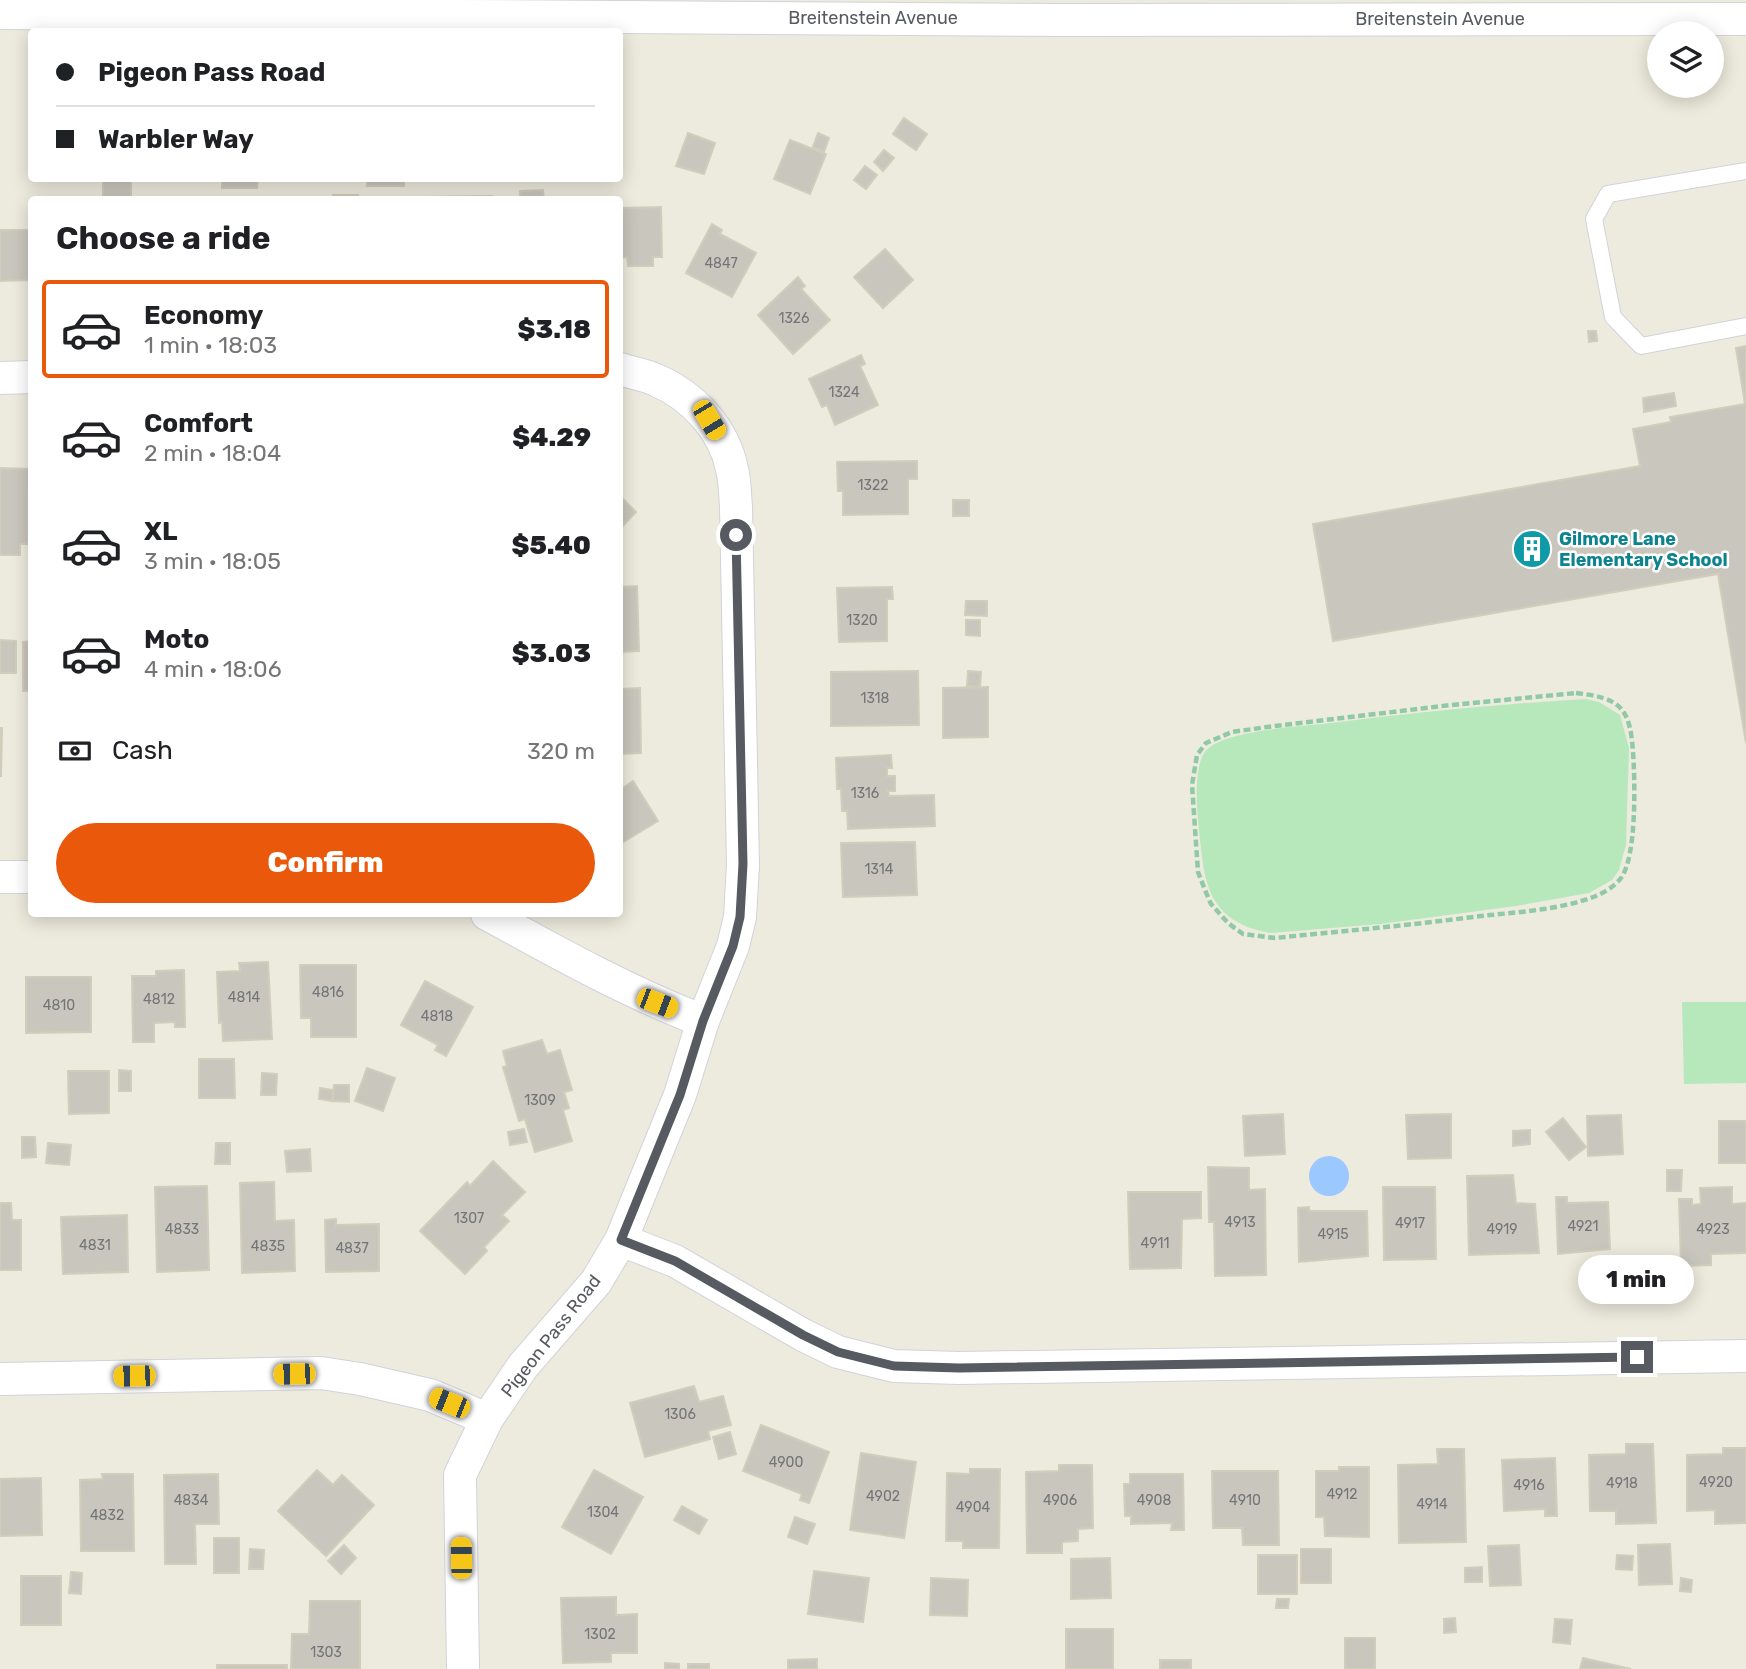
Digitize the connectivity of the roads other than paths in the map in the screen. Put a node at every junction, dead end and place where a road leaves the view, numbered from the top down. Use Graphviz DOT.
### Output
graph roads {
  1 [pos="13,9"];
  2 [pos="749,9"];
  3 [pos="1746,19"];
  4 [pos="1746,171"];
  5 [pos="1746,326"];
  6 [pos="623,370"];
  7 [pos="28,377"];
  8 [pos="0,378"];
  9 [pos="0,877"];
  10 [pos="28,877"];
  11 [pos="492,917"];
  12 [pos="703,1021"];
  13 [pos="621,1240"];
  14 [pos="1746,1356"];
  15 [pos="0,1379"];
  16 [pos="487,1419"];
  17 [pos="463,1669"];
  1 -- 2 [label="street, Breitenstein Avenue"];
  2 -- 3 [label="street, Breitenstein Avenue"];
  4 -- 5 [label="lane"];
  6 -- 12 [label="street, Pigeon Pass Road"];
  7 -- 8 [label="street"];
  9 -- 10 [label="street"];
  11 -- 12 [label="street"];
  12 -- 13 [label="street, Pigeon Pass Road"];
  13 -- 14 [label="street"];
  13 -- 16 [label="street, Pigeon Pass Road"];
  15 -- 16 [label="street"];
  16 -- 17 [label="street, Pigeon Pass Road"];
}
